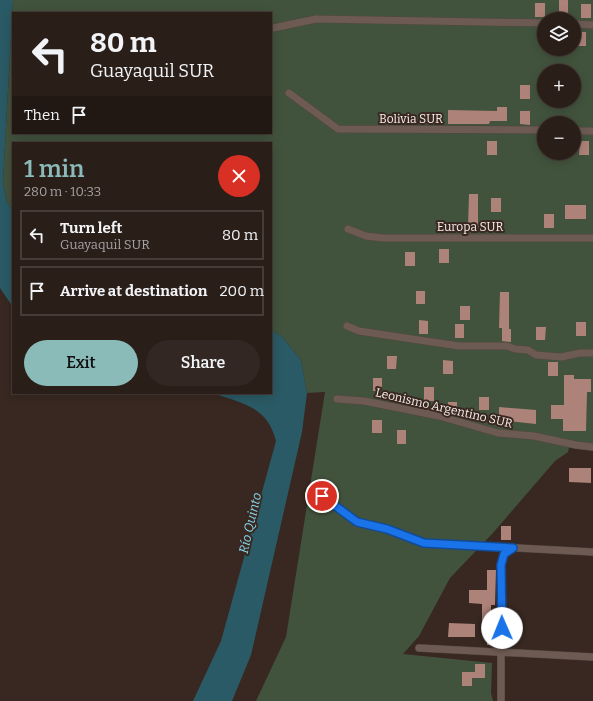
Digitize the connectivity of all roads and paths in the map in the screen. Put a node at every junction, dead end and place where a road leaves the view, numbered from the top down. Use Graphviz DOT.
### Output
graph roads {
  1 [pos="537,23"];
  2 [pos="581,24"];
  3 [pos="593,25"];
  4 [pos="273,28"];
  5 [pos="289,93"];
  6 [pos="537,130"];
  7 [pos="581,130"];
  8 [pos="593,131"];
  9 [pos="348,229"];
  10 [pos="593,238"];
  11 [pos="347,326"];
  12 [pos="593,353"];
  13 [pos="337,399"];
  14 [pos="593,447"];
  15 [pos="322,496"];
  16 [pos="513,548"];
  17 [pos="593,552"];
  18 [pos="419,648"];
  19 [pos="502,653"];
  20 [pos="593,658"];
  21 [pos="502,701"];
  1 -- 4 [label="street"];
  2 -- 3 [label="street"];
  5 -- 6 [label="street, Bolivia SUR"];
  7 -- 8 [label="street"];
  9 -- 10 [label="street, Europa SUR"];
  11 -- 12 [label="street"];
  13 -- 14 [label="street, Leonismo Argentino SUR"];
  15 -- 16 [label="street"];
  16 -- 17 [label="street"];
  16 -- 19 [label="street"];
  18 -- 19 [label="street"];
  19 -- 20 [label="street"];
  19 -- 21 [label="street"];
}
